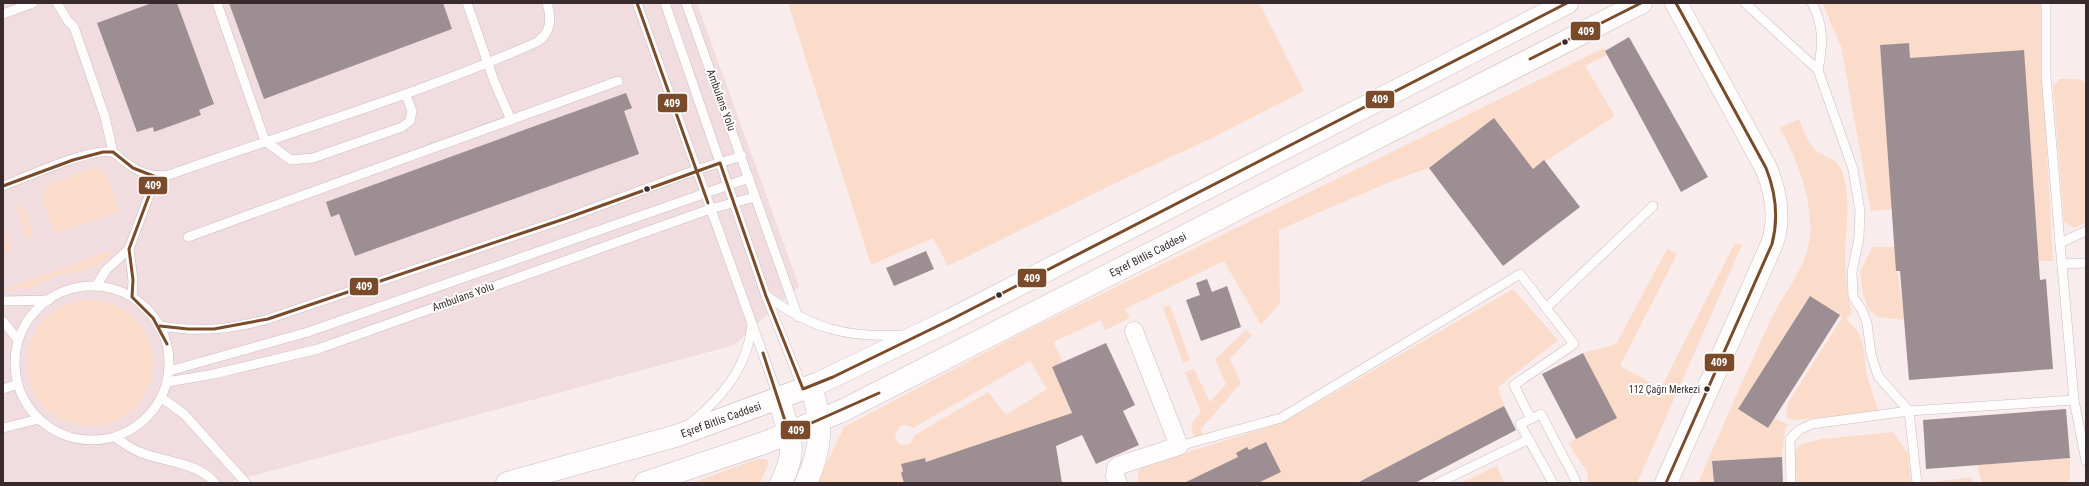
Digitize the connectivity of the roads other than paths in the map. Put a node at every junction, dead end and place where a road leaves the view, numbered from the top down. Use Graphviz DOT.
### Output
graph roads {
  1 [pos="32,3"];
  2 [pos="57,3"];
  3 [pos="217,3"];
  4 [pos="467,3"];
  5 [pos="547,3"];
  6 [pos="638,3"];
  7 [pos="665,3"];
  8 [pos="686,3"];
  9 [pos="1567,3"];
  10 [pos="1641,3"];
  11 [pos="1676,3"];
  12 [pos="1745,3"];
  13 [pos="1812,3"];
  14 [pos="2046,3"];
  15 [pos="3,14"];
  16 [pos="488,64"];
  17 [pos="1818,70"];
  18 [pos="618,81"];
  19 [pos="406,95"];
  20 [pos="511,120"];
  21 [pos="265,141"];
  22 [pos="113,152"];
  23 [pos="742,156"];
  24 [pos="720,163"];
  25 [pos="696,170"];
  26 [pos="156,177"];
  27 [pos="749,178"];
  28 [pos="728,184"];
  29 [pos="3,186"];
  30 [pos="704,192"];
  31 [pos="755,197"];
  32 [pos="735,203"];
  33 [pos="1653,206"];
  34 [pos="710,210"];
  35 [pos="2086,231"];
  36 [pos="188,237"];
  37 [pos="2060,243"];
  38 [pos="129,249"];
  39 [pos="2086,262"];
  40 [pos="2062,264"];
  41 [pos="96,286"];
  42 [pos="766,296"];
  43 [pos="132,297"];
  44 [pos="48,300"];
  45 [pos="3,301"];
  46 [pos="1546,308"];
  47 [pos="798,317"];
  48 [pos="3,321"];
  49 [pos="752,322"];
  50 [pos="160,326"];
  51 [pos="1134,331"];
  52 [pos="920,334"];
  53 [pos="18,340"];
  54 [pos="169,371"];
  55 [pos="167,382"];
  56 [pos="18,384"];
  57 [pos="807,388"];
  58 [pos="3,389"];
  59 [pos="162,398"];
  60 [pos="779,399"];
  61 [pos="2074,400"];
  62 [pos="1909,411"];
  63 [pos="39,419"];
  64 [pos="1531,419"];
  65 [pos="819,421"];
  66 [pos="3,428"];
  67 [pos="789,432"];
  68 [pos="676,436"];
  69 [pos="115,437"];
  70 [pos="1529,439"];
  71 [pos="1179,446"];
  72 [pos="2086,461"];
  73 [pos="216,483"];
  74 [pos="246,483"];
  75 [pos="507,483"];
  76 [pos="645,483"];
  77 [pos="781,483"];
  78 [pos="806,483"];
  79 [pos="1118,483"];
  80 [pos="1438,483"];
  81 [pos="1553,483"];
  82 [pos="1576,483"];
  83 [pos="1666,483"];
  84 [pos="1791,483"];
  85 [pos="1917,483"];
  1 -- 15 [label="lane"];
  2 -- 22 [label="lane"];
  3 -- 21 [label="lane"];
  4 -- 16 [label="lane"];
  5 -- 16 [label="lane"];
  6 -- 25 [label="lane"];
  7 -- 24 [label="lane"];
  8 -- 23 [label="lane, Ambulans Yolu"];
  9 -- 52 [label="main road, Eşref Bitlis Caddesi"];
  10 -- 65 [label="main road, Eşref Bitlis Caddesi"];
  11 -- 83 [label="main road"];
  12 -- 17 [label="lane"];
  13 -- 17 [label="lane"];
  14 -- 37 [label="lane"];
  16 -- 19 [label="lane"];
  16 -- 20 [label="lane"];
  17 -- 62 [label="lane"];
  18 -- 20 [label="lane"];
  19 -- 21 [label="lane"];
  19 -- 21 [label="lane"];
  20 -- 36 [label="lane"];
  21 -- 26 [label="lane"];
  22 -- 26 [label="lane"];
  22 -- 29 [label="lane"];
  23 -- 24 [label="lane"];
  23 -- 27 [label="lane, Ambulans Yolu"];
  24 -- 25 [label="lane"];
  24 -- 28 [label="lane"];
  25 -- 30 [label="lane"];
  25 -- 50 [label="lane"];
  26 -- 38 [label="lane"];
  27 -- 28 [label="lane"];
  27 -- 31 [label="lane, Ambulans Yolu"];
  28 -- 30 [label="lane"];
  28 -- 32 [label="lane"];
  30 -- 34 [label="lane"];
  30 -- 54 [label="lane"];
  31 -- 32 [label="lane, Ambulans Yolu"];
  31 -- 47 [label="lane, Ambulans Yolu"];
  32 -- 34 [label="lane, Ambulans Yolu"];
  32 -- 42 [label="lane"];
  33 -- 46 [label="lane"];
  34 -- 49 [label="lane"];
  34 -- 55 [label="lane, Ambulans Yolu"];
  35 -- 37 [label="lane"];
  37 -- 40 [label="lane"];
  38 -- 41 [label="lane"];
  38 -- 43 [label="lane"];
  39 -- 40 [label="lane"];
  40 -- 61 [label="lane"];
  41 -- 43 [label="lane"];
  41 -- 44 [label="lane"];
  42 -- 47 [label="lane"];
  42 -- 57 [label="lane"];
  43 -- 50 [label="lane"];
  44 -- 45 [label="lane"];
  44 -- 53 [label="lane"];
  46 -- 64 [label="lane"];
  46 -- 71 [label="lane"];
  47 -- 52 [label="lane"];
  48 -- 53 [label="lane"];
  49 -- 60 [label="lane"];
  49 -- 68 [label="lane"];
  50 -- 54 [label="lane"];
  51 -- 71 [label="street"];
  52 -- 57 [label="main road, Eşref Bitlis Caddesi"];
  53 -- 56 [label="lane"];
  54 -- 55 [label="lane"];
  55 -- 59 [label="lane"];
  56 -- 58 [label="lane"];
  56 -- 63 [label="lane"];
  57 -- 60 [label="main road, Eşref Bitlis Caddesi"];
  57 -- 65 [label="main road"];
  59 -- 69 [label="lane"];
  59 -- 74 [label="lane"];
  60 -- 67 [label="main road"];
  60 -- 68 [label="main road, Eşref Bitlis Caddesi"];
  61 -- 62 [label="lane"];
  61 -- 72 [label="lane"];
  62 -- 84 [label="lane"];
  62 -- 85 [label="lane"];
  63 -- 66 [label="lane"];
  63 -- 69 [label="lane"];
  64 -- 70 [label="lane"];
  64 -- 82 [label="lane"];
  65 -- 67 [label="main road, Eşref Bitlis Caddesi"];
  65 -- 78 [label="main road"];
  67 -- 76 [label="main road, Eşref Bitlis Caddesi"];
  67 -- 77 [label="main road"];
  68 -- 75 [label="main road, Eşref Bitlis Caddesi"];
  69 -- 73 [label="lane"];
  70 -- 80 [label="lane"];
  70 -- 81 [label="lane"];
  71 -- 79 [label="street"];
}
